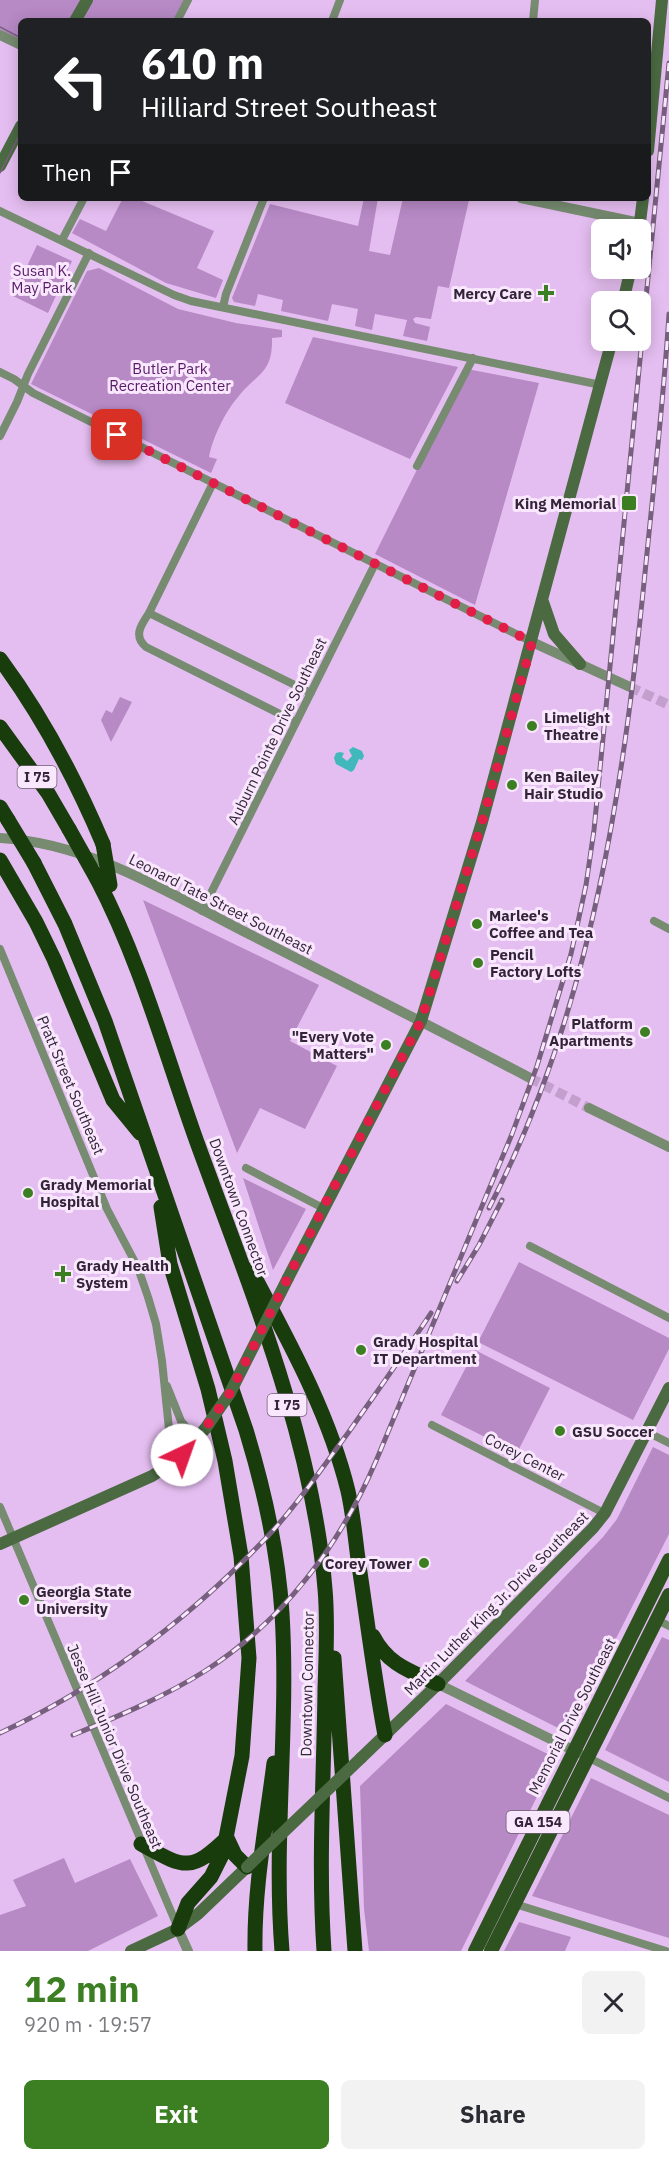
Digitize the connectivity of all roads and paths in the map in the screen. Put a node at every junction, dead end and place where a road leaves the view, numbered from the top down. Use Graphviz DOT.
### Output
graph roads {
  1 [pos="87,0"];
  2 [pos="188,0"];
  3 [pos="340,0"];
  4 [pos="535,0"];
  5 [pos="662,0"];
  6 [pos="77,18"];
  7 [pos="179,18"];
  8 [pos="333,18"];
  9 [pos="532,18"];
  10 [pos="0,35"];
  11 [pos="18,44"];
  12 [pos="651,119"];
  13 [pos="18,132"];
  14 [pos="0,166"];
  15 [pos="82,201"];
  16 [pos="263,201"];
  17 [pos="534,201"];
  18 [pos="643,201"];
  19 [pos="0,211"];
  20 [pos="610,219"];
  21 [pos="640,219"];
  22 [pos="62,240"];
  23 [pos="89,253"];
  24 [pos="224,307"];
  25 [pos="609,351"];
  26 [pos="473,358"];
  27 [pos="0,372"];
  28 [pos="601,385"];
  29 [pos="23,386"];
  30 [pos="0,436"];
  31 [pos="417,466"];
  32 [pos="213,483"];
  33 [pos="375,564"];
  34 [pos="542,601"];
  35 [pos="149,612"];
  36 [pos="532,642"];
  37 [pos="0,659"];
  38 [pos="580,664"];
  39 [pos="630,687"];
  40 [pos="311,693"];
  41 [pos="296,722"];
  42 [pos="0,727"];
  43 [pos="4,814"];
  44 [pos="0,838"];
  45 [pos="1,861"];
  46 [pos="103,882"];
  47 [pos="202,911"];
  48 [pos="654,921"];
  49 [pos="669,928"];
  50 [pos="0,949"];
  51 [pos="421,1021"];
  52 [pos="530,1078"];
  53 [pos="590,1108"];
  54 [pos="146,1140"];
  55 [pos="669,1147"];
  56 [pos="246,1168"];
  57 [pos="156,1172"];
  58 [pos="323,1208"];
  59 [pos="227,1224"];
  60 [pos="530,1246"];
  61 [pos="669,1318"];
  62 [pos="163,1377"];
  63 [pos="669,1388"];
  64 [pos="432,1425"];
  65 [pos="647,1432"];
  66 [pos="197,1440"];
  67 [pos="669,1443"];
  68 [pos="158,1472"];
  69 [pos="0,1507"];
  70 [pos="604,1513"];
  71 [pos="14,1537"];
  72 [pos="0,1544"];
  73 [pos="669,1560"];
  74 [pos="325,1590"];
  75 [pos="669,1595"];
  76 [pos="663,1623"];
  77 [pos="368,1628"];
  78 [pos="283,1649"];
  79 [pos="438,1684"];
  80 [pos="385,1735"];
  81 [pos="573,1750"];
  82 [pos="587,1757"];
  83 [pos="669,1798"];
  84 [pos="226,1838"];
  85 [pos="141,1844"];
  86 [pos="244,1867"];
  87 [pos="515,1904"];
  88 [pos="178,1929"];
  89 [pos="131,1951"];
  90 [pos="188,1951"];
  91 [pos="255,1951"];
  92 [pos="282,1951"];
  93 [pos="324,1951"];
  94 [pos="355,1951"];
  95 [pos="475,1951"];
  96 [pos="491,1951"];
  97 [pos="666,1951"];
  1 -- 6 [label="main road"];
  2 -- 7 [label="street"];
  3 -- 8 [label="street"];
  4 -- 9 [label="street"];
  5 -- 12 [label="main road"];
  10 -- 11 [label="street"];
  13 -- 14 [label="main road"];
  15 -- 22 [label="street"];
  16 -- 24 [label="street"];
  17 -- 20 [label="street"];
  18 -- 21 [label="main road"];
  19 -- 22 [label="street"];
  22 -- 23 [label="street"];
  23 -- 24 [label="street"];
  23 -- 29 [label="street"];
  24 -- 26 [label="street"];
  25 -- 28 [label="main road"];
  26 -- 28 [label="street"];
  26 -- 31 [label="street"];
  27 -- 29 [label="street"];
  28 -- 34 [label="main road"];
  29 -- 30 [label="street"];
  29 -- 32 [label="street"];
  32 -- 33 [label="street"];
  32 -- 35 [label="street"];
  33 -- 36 [label="street"];
  33 -- 40 [label="street, Auburn Pointe Drive Southeast"];
  34 -- 36 [label="main road"];
  34 -- 38 [label="main road"];
  35 -- 40 [label="street"];
  35 -- 41 [label="street"];
  36 -- 38 [label="street"];
  36 -- 51 [label="main road"];
  37 -- 46 [label="highway, bridge"];
  38 -- 39 [label="street"];
  40 -- 41 [label="street, Auburn Pointe Drive Southeast"];
  41 -- 47 [label="street, Auburn Pointe Drive Southeast"];
  42 -- 46 [label="highway, Downtown Connector / I 75, bridge"];
  43 -- 54 [label="highway, Downtown Connector, bridge"];
  44 -- 47 [label="street, Leonard Tate Street Southeast"];
  45 -- 54 [label="highway"];
  46 -- 59 [label="highway, Downtown Connector / I 75"];
  47 -- 51 [label="street, Leonard Tate Street Southeast"];
  48 -- 49 [label="street"];
  50 -- 62 [label="street, Pratt Street Southeast"];
  51 -- 52 [label="street, Leonard Tate Street Southeast"];
  51 -- 58 [label="main road"];
  53 -- 55 [label="street"];
  54 -- 57 [label="highway, Downtown Connector"];
  56 -- 58 [label="street"];
  57 -- 78 [label="highway, Downtown Connector"];
  57 -- 84 [label="highway"];
  58 -- 66 [label="main road, bridge"];
  59 -- 74 [label="highway, Downtown Connector / I 75"];
  59 -- 77 [label="highway"];
  60 -- 61 [label="street"];
  62 -- 66 [label="street"];
  62 -- 68 [label="street, Pratt Street Southeast"];
  63 -- 65 [label="main road, Martin Luther King Jr. Drive Southeast"];
  64 -- 70 [label="street, Corey Center"];
  65 -- 67 [label="street"];
  65 -- 70 [label="main road, Martin Luther King Jr. Drive Southeast"];
  66 -- 68 [label="main road"];
  68 -- 71 [label="main road"];
  69 -- 71 [label="street, Jesse Hill Junior Drive Southeast"];
  70 -- 79 [label="main road, Martin Luther King Jr. Drive Southeast"];
  71 -- 72 [label="main road"];
  71 -- 85 [label="street, Jesse Hill Junior Drive Southeast"];
  73 -- 81 [label="main road, Memorial Drive Southeast / GA 154"];
  74 -- 93 [label="highway, Downtown Connector / I 75"];
  74 -- 94 [label="highway"];
  75 -- 76 [label="main road, GA 154"];
  76 -- 82 [label="main road, GA 154"];
  77 -- 79 [label="highway"];
  77 -- 80 [label="highway"];
  78 -- 91 [label="highway"];
  78 -- 92 [label="highway, Downtown Connector"];
  79 -- 80 [label="main road, Martin Luther King Jr. Drive Southeast"];
  79 -- 81 [label="street"];
  80 -- 86 [label="main road, Martin Luther King Jr. Drive Southeast, bridge"];
  81 -- 82 [label="street"];
  81 -- 95 [label="main road, Memorial Drive Southeast / GA 154"];
  82 -- 83 [label="street"];
  82 -- 87 [label="main road, GA 154"];
  84 -- 85 [label="highway"];
  84 -- 86 [label="highway"];
  84 -- 88 [label="highway"];
  85 -- 88 [label="street, Jesse Hill Junior Drive Southeast"];
  86 -- 88 [label="main road"];
  87 -- 96 [label="main road, GA 154"];
  87 -- 97 [label="street"];
  88 -- 89 [label="main road"];
  88 -- 90 [label="street"];
}
